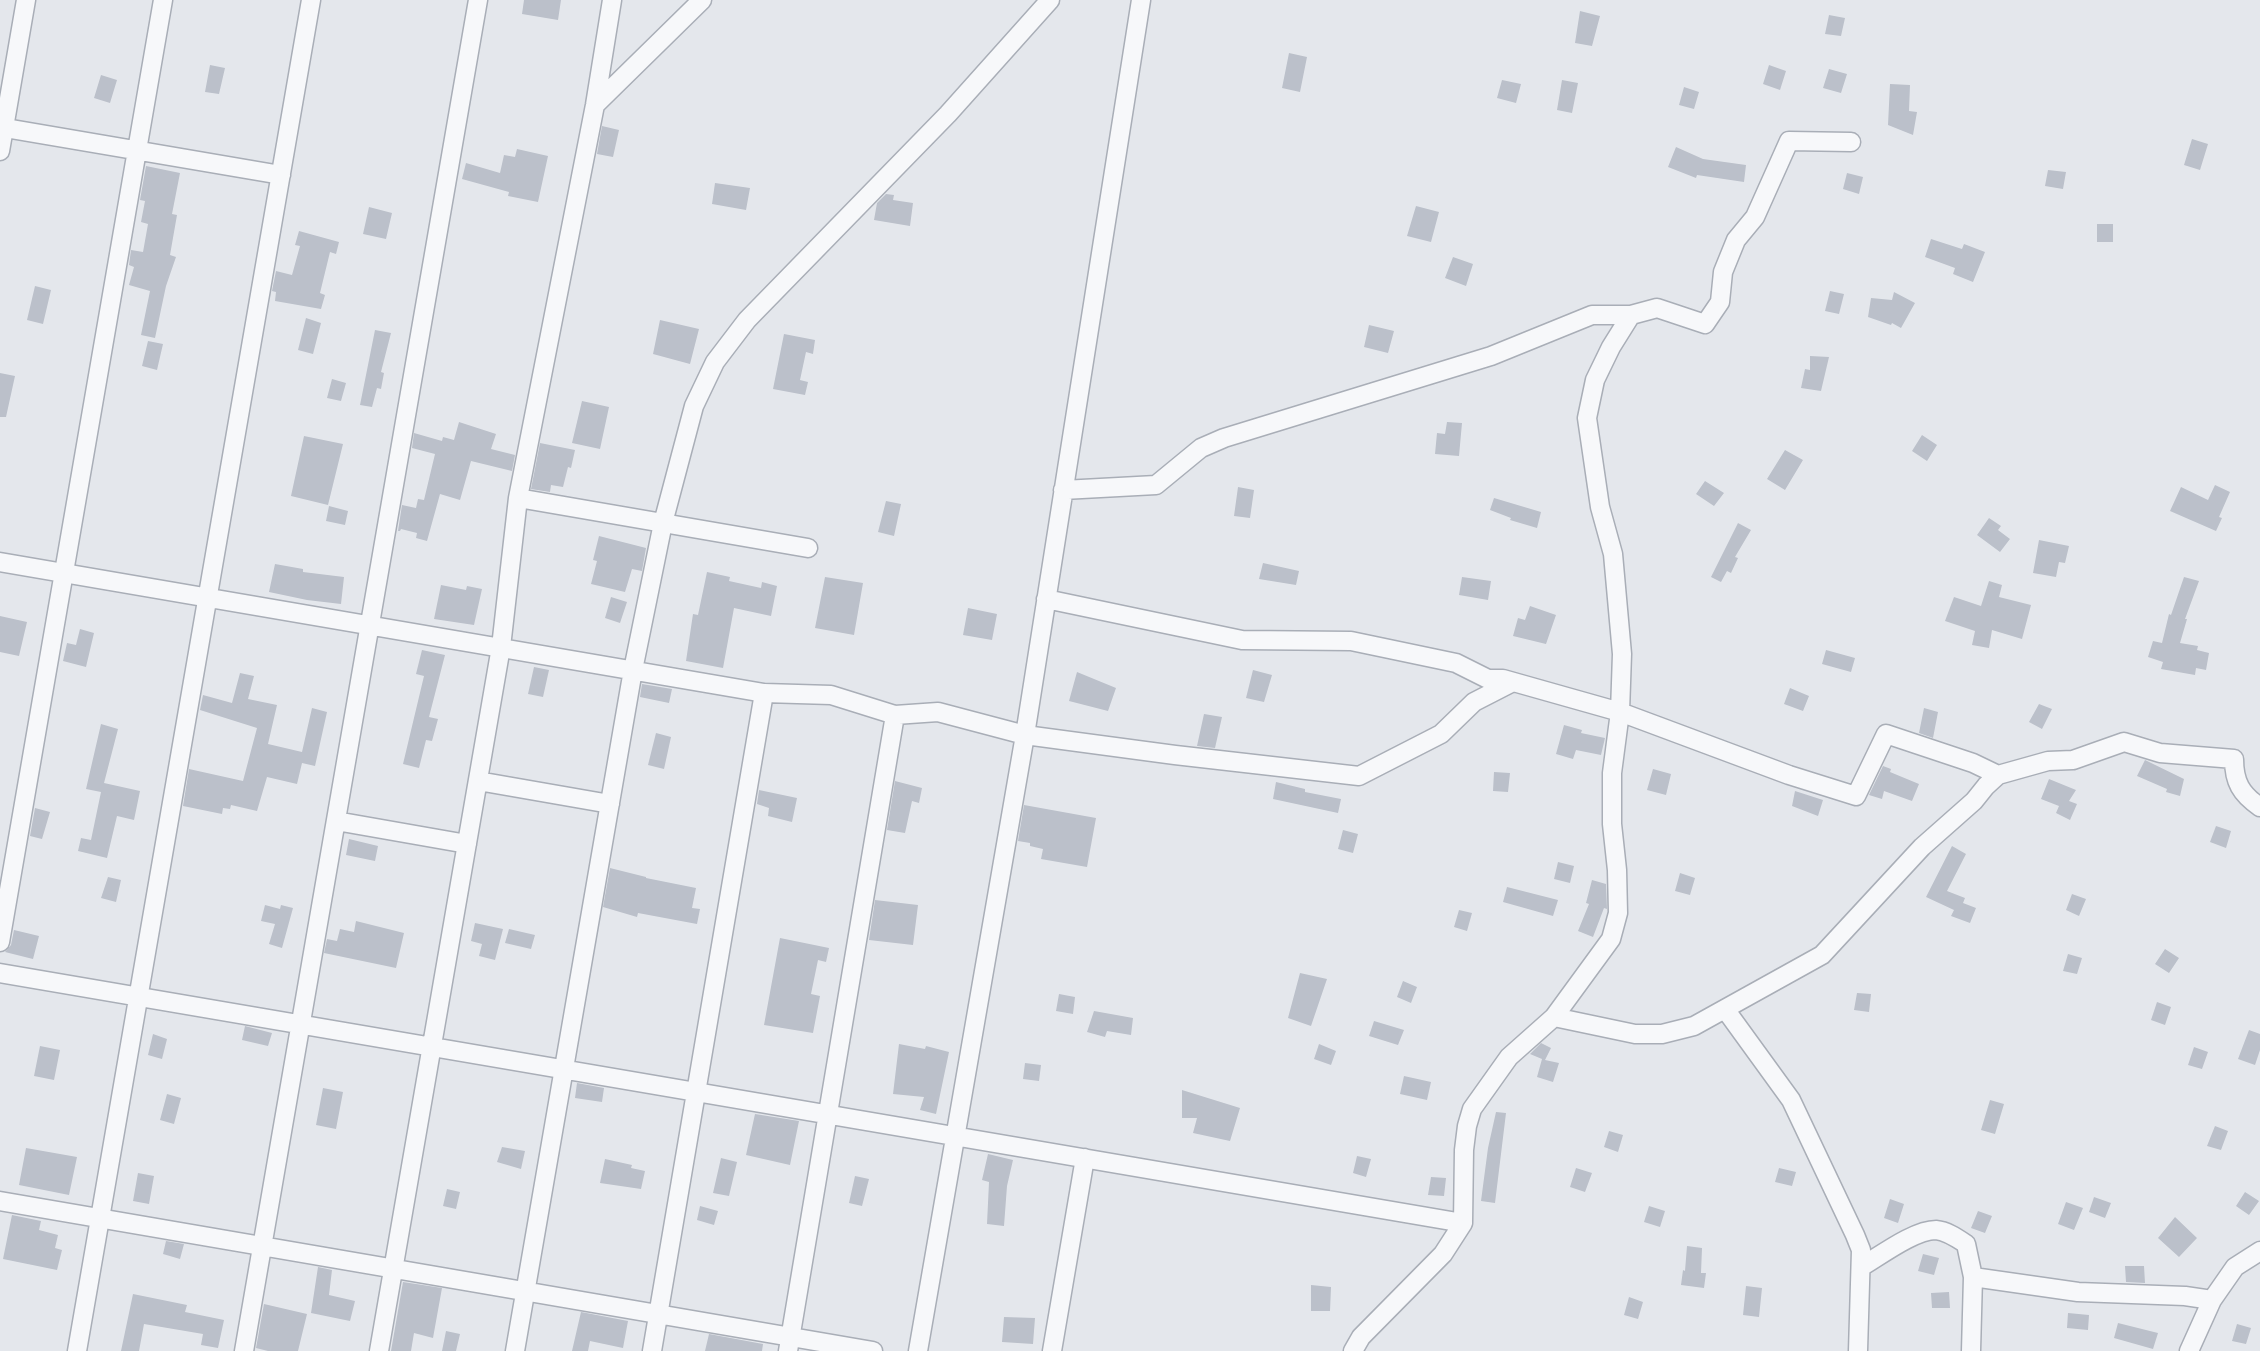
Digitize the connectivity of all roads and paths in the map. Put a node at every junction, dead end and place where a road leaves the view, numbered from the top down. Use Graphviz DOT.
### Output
graph roads {
  1 [pos="26,0"];
  2 [pos="163,0"];
  3 [pos="311,0"];
  4 [pos="478,0"];
  5 [pos="612,0"];
  6 [pos="702,0"];
  7 [pos="1050,0"];
  8 [pos="1141,0"];
  9 [pos="595,106"];
  10 [pos="2,127"];
  11 [pos="1851,142"];
  12 [pos="137,150"];
  13 [pos="0,152"];
  14 [pos="281,175"];
  15 [pos="1631,315"];
  16 [pos="1063,490"];
  17 [pos="518,498"];
  18 [pos="663,523"];
  19 [pos="808,548"];
  20 [pos="0,562"];
  21 [pos="64,573"];
  22 [pos="207,597"];
  23 [pos="1046,599"];
  24 [pos="370,625"];
  25 [pos="501,648"];
  26 [pos="633,670"];
  27 [pos="1513,681"];
  28 [pos="764,693"];
  29 [pos="1620,712"];
  30 [pos="895,715"];
  31 [pos="1025,735"];
  32 [pos="1997,775"];
  33 [pos="478,781"];
  34 [pos="610,804"];
  35 [pos="2260,807"];
  36 [pos="336,821"];
  37 [pos="467,844"];
  38 [pos="0,942"];
  39 [pos="0,973"];
  40 [pos="138,996"];
  41 [pos="1725,1009"];
  42 [pos="1554,1017"];
  43 [pos="301,1024"];
  44 [pos="432,1046"];
  45 [pos="564,1069"];
  46 [pos="697,1092"];
  47 [pos="829,1114"];
  48 [pos="955,1136"];
  49 [pos="1085,1158"];
  50 [pos="0,1201"];
  51 [pos="100,1218"];
  52 [pos="1463,1223"];
  53 [pos="262,1246"];
  54 [pos="2260,1251"];
  55 [pos="1861,1267"];
  56 [pos="393,1269"];
  57 [pos="1973,1277"];
  58 [pos="525,1291"];
  59 [pos="2212,1300"];
  60 [pos="658,1314"];
  61 [pos="789,1344"];
  62 [pos="77,1351"];
  63 [pos="244,1351"];
  64 [pos="379,1351"];
  65 [pos="515,1351"];
  66 [pos="652,1351"];
  67 [pos="873,1351"];
  68 [pos="918,1351"];
  69 [pos="1052,1351"];
  70 [pos="1353,1351"];
  71 [pos="1858,1351"];
  72 [pos="1971,1351"];
  73 [pos="2189,1351"];
  1 -- 10 [label="street"];
  2 -- 12 [label="street"];
  3 -- 14 [label="street"];
  4 -- 24 [label="street"];
  5 -- 9 [label="street"];
  6 -- 9 [label="street"];
  7 -- 18 [label="street"];
  8 -- 16 [label="street"];
  9 -- 17 [label="street"];
  10 -- 12 [label="street"];
  10 -- 13 [label="street"];
  11 -- 15 [label="street"];
  12 -- 14 [label="street"];
  12 -- 21 [label="street"];
  14 -- 22 [label="street"];
  15 -- 16 [label="street"];
  15 -- 29 [label="street"];
  16 -- 23 [label="street"];
  17 -- 18 [label="street"];
  17 -- 25 [label="street"];
  18 -- 19 [label="street"];
  18 -- 26 [label="street"];
  20 -- 21 [label="street"];
  21 -- 22 [label="street"];
  21 -- 38 [label="street"];
  22 -- 24 [label="street"];
  22 -- 40 [label="street"];
  23 -- 27 [label="street"];
  23 -- 31 [label="street"];
  24 -- 25 [label="street"];
  24 -- 36 [label="street"];
  25 -- 26 [label="street"];
  25 -- 33 [label="street"];
  26 -- 28 [label="street"];
  26 -- 34 [label="street"];
  27 -- 29 [label="street"];
  27 -- 31 [label="street"];
  28 -- 30 [label="street"];
  28 -- 46 [label="street"];
  29 -- 32 [label="street"];
  29 -- 42 [label="street"];
  30 -- 31 [label="street"];
  30 -- 47 [label="street"];
  31 -- 48 [label="street"];
  32 -- 35 [label="street"];
  32 -- 41 [label="street"];
  33 -- 34 [label="street"];
  33 -- 37 [label="street"];
  34 -- 45 [label="street"];
  36 -- 37 [label="street"];
  36 -- 43 [label="street"];
  37 -- 44 [label="street"];
  39 -- 40 [label="street"];
  40 -- 43 [label="street"];
  40 -- 51 [label="street"];
  41 -- 42 [label="street"];
  41 -- 55 [label="street"];
  42 -- 52 [label="street"];
  43 -- 44 [label="street"];
  43 -- 53 [label="street"];
  44 -- 45 [label="street"];
  44 -- 56 [label="street"];
  45 -- 46 [label="street"];
  45 -- 58 [label="street"];
  46 -- 47 [label="street"];
  46 -- 60 [label="street"];
  47 -- 48 [label="street"];
  47 -- 61 [label="street"];
  48 -- 49 [label="street"];
  48 -- 68 [label="street"];
  49 -- 52 [label="street"];
  49 -- 69 [label="street"];
  50 -- 51 [label="street"];
  51 -- 53 [label="street"];
  51 -- 62 [label="street"];
  52 -- 70 [label="street"];
  53 -- 56 [label="street"];
  53 -- 63 [label="street"];
  54 -- 59 [label="street"];
  55 -- 57 [label="street"];
  55 -- 71 [label="street"];
  56 -- 58 [label="street"];
  56 -- 64 [label="street"];
  57 -- 59 [label="street"];
  57 -- 72 [label="street"];
  58 -- 60 [label="street"];
  58 -- 65 [label="street"];
  59 -- 73 [label="street"];
  60 -- 61 [label="street"];
  60 -- 66 [label="street"];
  61 -- 67 [label="street"];
}
